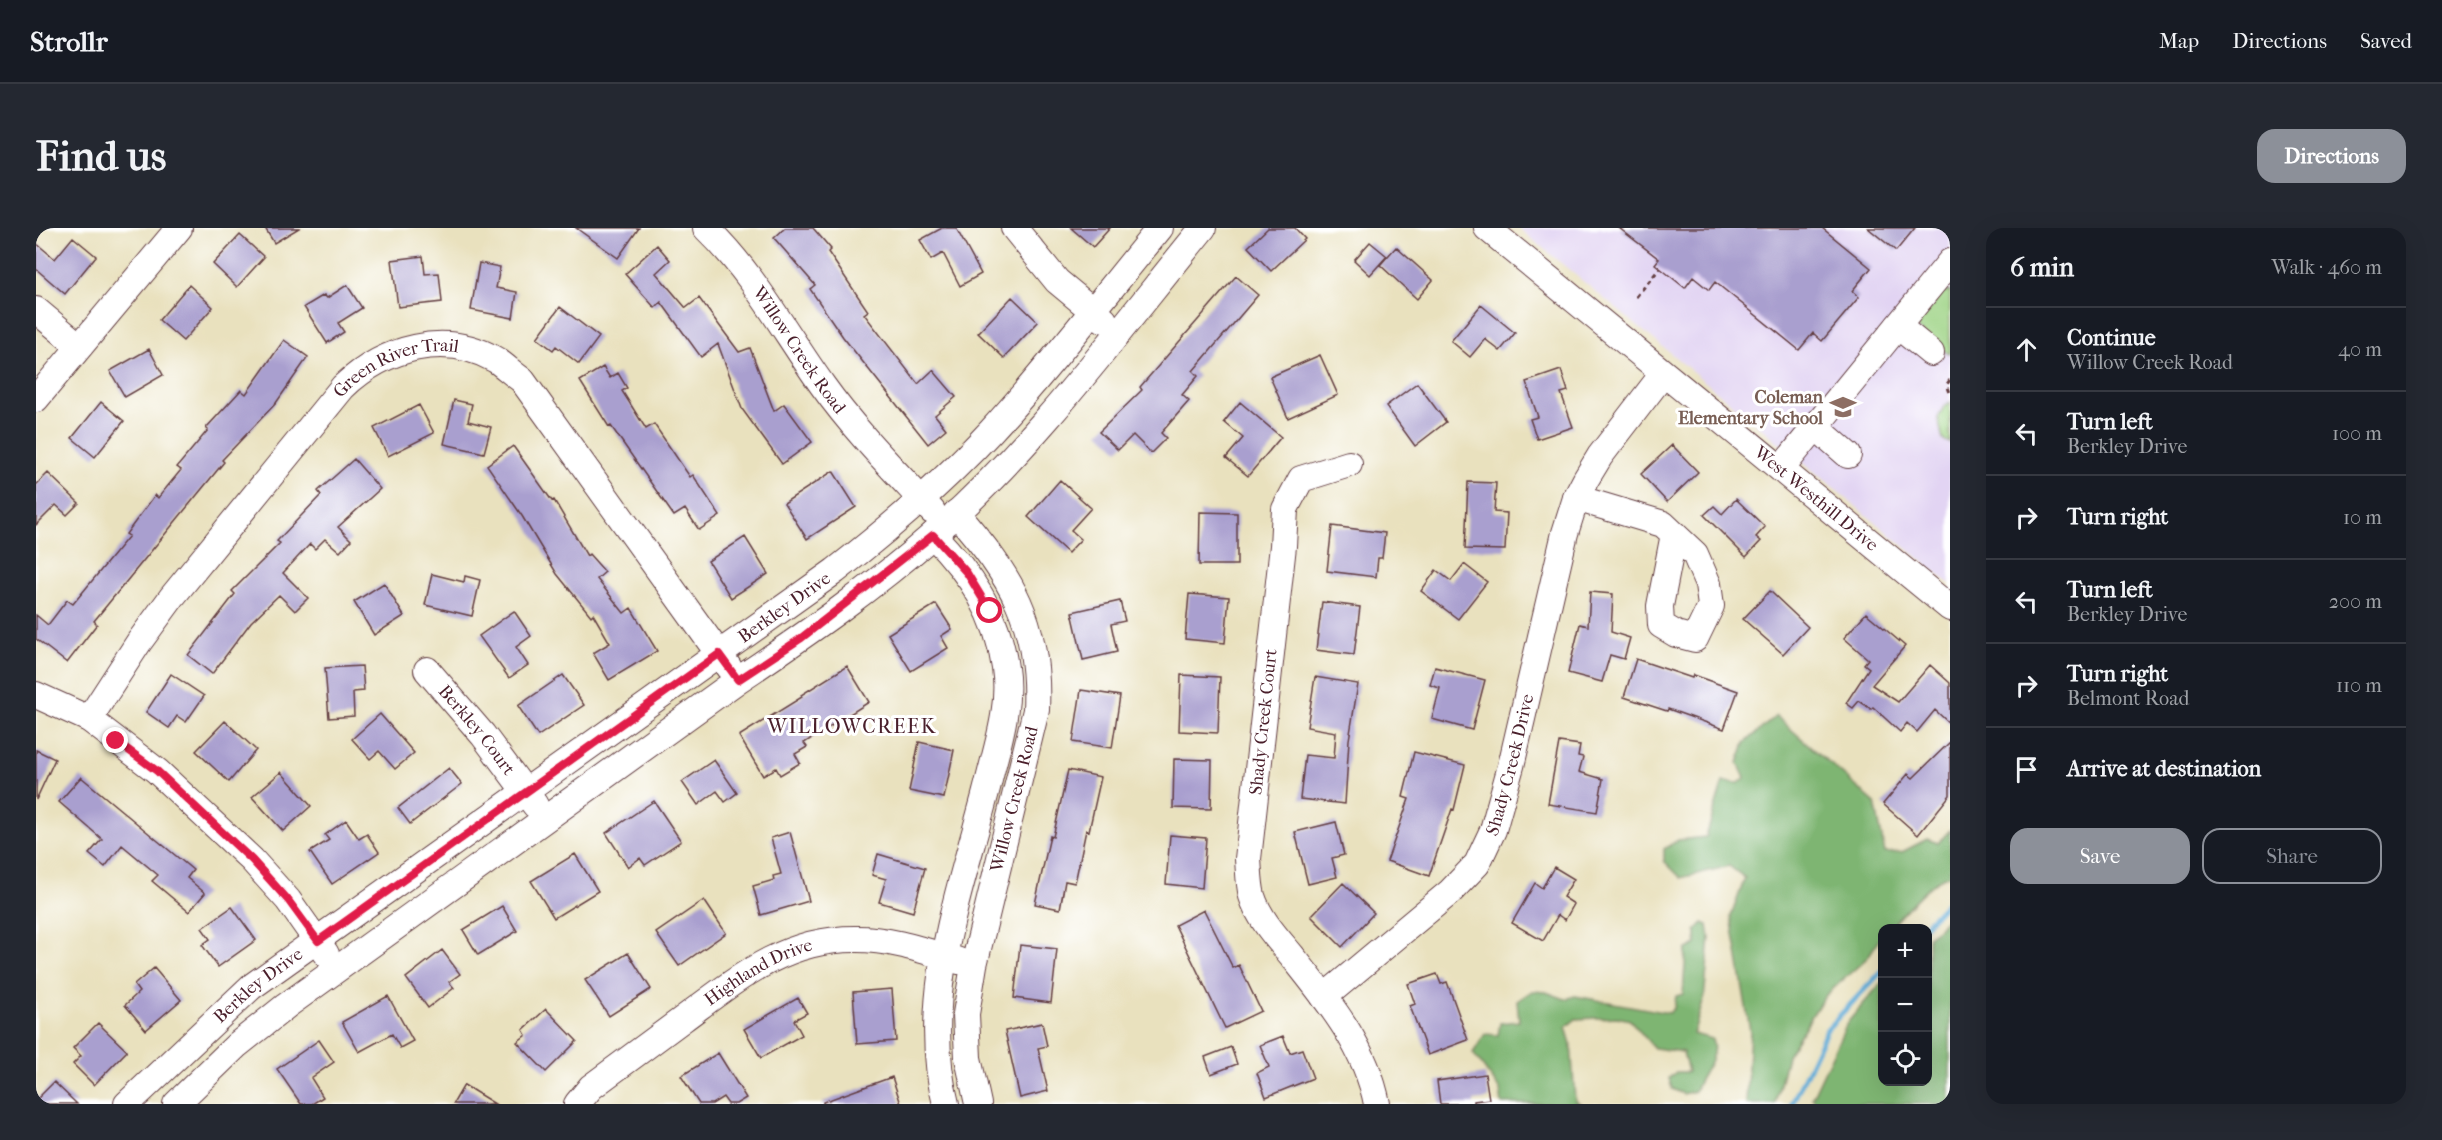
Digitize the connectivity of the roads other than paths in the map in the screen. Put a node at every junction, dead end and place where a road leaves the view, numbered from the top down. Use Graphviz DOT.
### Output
graph roads {
  1 [pos="179,228"];
  2 [pos="706,228"];
  3 [pos="1014,228"];
  4 [pos="1160,228"];
  5 [pos="1203,228"];
  6 [pos="1489,229"];
  7 [pos="1950,262"];
  8 [pos="36,310"];
  9 [pos="1092,310"];
  10 [pos="1898,326"];
  11 [pos="1119,331"];
  12 [pos="79,346"];
  13 [pos="1931,353"];
  14 [pos="1663,374"];
  15 [pos="36,399"];
  16 [pos="1816,427"];
  17 [pos="1848,455"];
  18 [pos="1349,464"];
  19 [pos="1781,469"];
  20 [pos="1576,498"];
  21 [pos="921,500"];
  22 [pos="945,524"];
  23 [pos="1668,529"];
  24 [pos="1950,608"];
  25 [pos="719,654"];
  26 [pos="427,670"];
  27 [pos="738,680"];
  28 [pos="36,695"];
  29 [pos="88,719"];
  30 [pos="526,792"];
  31 [pos="545,820"];
  32 [pos="318,941"];
  33 [pos="944,956"];
  34 [pos="974,965"];
  35 [pos="336,969"];
  36 [pos="1324,997"];
  37 [pos="165,1067"];
  38 [pos="189,1100"];
  39 [pos="127,1104"];
  40 [pos="577,1104"];
  41 [pos="946,1104"];
  42 [pos="978,1104"];
  43 [pos="1377,1104"];
  1 -- 12 [label="street"];
  2 -- 21 [label="street, Willow Creek Road"];
  3 -- 9 [label="street"];
  4 -- 9 [label="street, Berkley Drive"];
  5 -- 11 [label="street, Berkley Drive"];
  6 -- 14 [label="street, West Westhill Drive"];
  7 -- 10 [label="street"];
  8 -- 12 [label="street"];
  9 -- 11 [label="street"];
  9 -- 21 [label="street, Berkley Drive"];
  10 -- 13 [label="street"];
  10 -- 16 [label="street"];
  11 -- 22 [label="street, Berkley Drive"];
  12 -- 15 [label="street"];
  14 -- 19 [label="street, West Westhill Drive"];
  14 -- 20 [label="street, Shady Creek Drive"];
  16 -- 17 [label="street"];
  16 -- 19 [label="street"];
  18 -- 36 [label="street, Shady Creek Court"];
  19 -- 24 [label="street, West Westhill Drive"];
  20 -- 23 [label="street"];
  20 -- 36 [label="street, Shady Creek Drive"];
  21 -- 22 [label="street, Willow Creek Road"];
  21 -- 25 [label="street, Berkley Drive"];
  22 -- 27 [label="street, Berkley Drive"];
  22 -- 33 [label="street, Willow Creek Road"];
  22 -- 34 [label="street, Willow Creek Road"];
  25 -- 27 [label="street, Green River Trail"];
  25 -- 29 [label="street, Green River Trail"];
  25 -- 30 [label="street, Berkley Drive"];
  26 -- 30 [label="street, Berkley Court"];
  27 -- 31 [label="street, Berkley Drive"];
  28 -- 29 [label="street"];
  29 -- 32 [label="street"];
  30 -- 31 [label="street, Berkley Court"];
  30 -- 32 [label="street, Berkley Drive"];
  31 -- 35 [label="street, Berkley Drive"];
  32 -- 35 [label="street"];
  32 -- 37 [label="street, Berkley Drive"];
  33 -- 34 [label="street, Highland Drive"];
  33 -- 40 [label="street, Highland Drive"];
  33 -- 41 [label="street, Willow Creek Road"];
  34 -- 42 [label="street, Willow Creek Road"];
  35 -- 38 [label="street, Berkley Drive"];
  36 -- 43 [label="street"];
  37 -- 38 [label="street"];
  37 -- 39 [label="street, Berkley Drive"];
}
